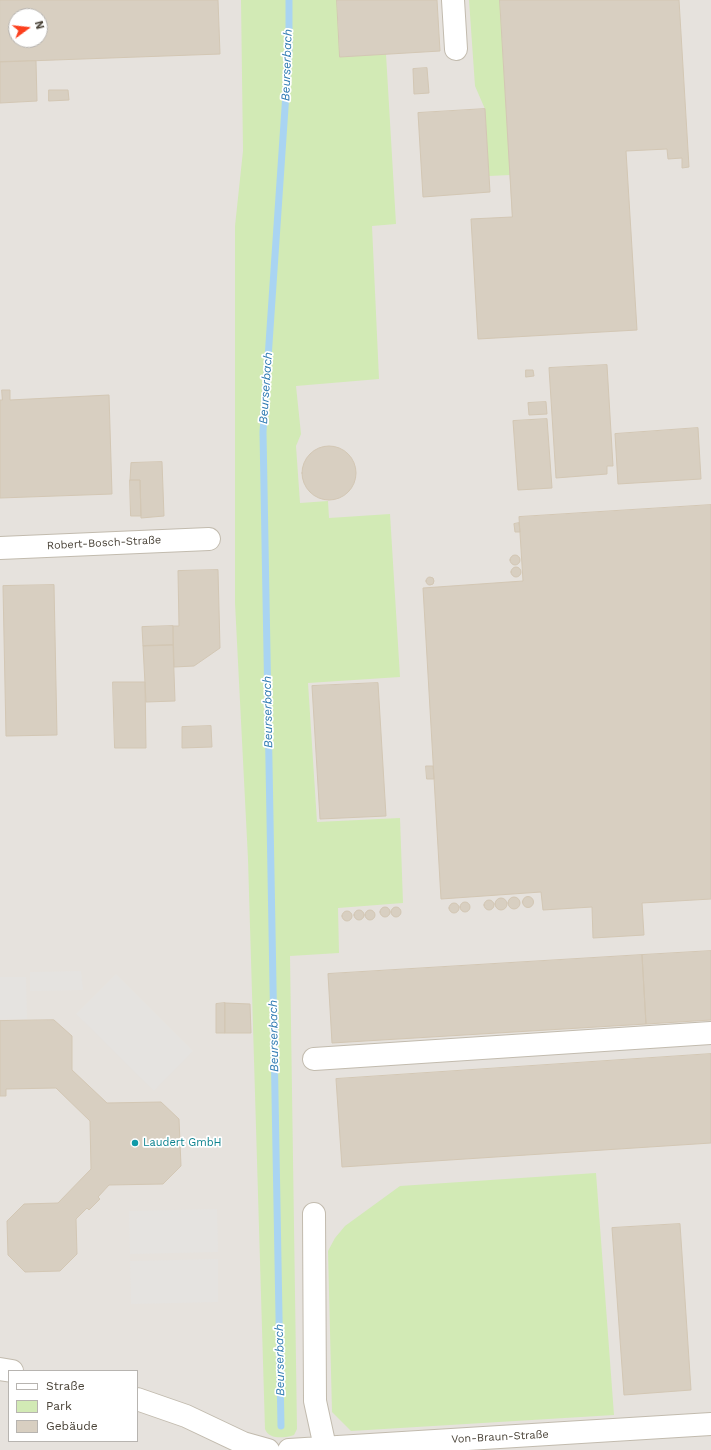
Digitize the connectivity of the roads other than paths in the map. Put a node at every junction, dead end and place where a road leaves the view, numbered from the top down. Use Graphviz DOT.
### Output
graph roads {
  1 [pos="453,0"];
  2 [pos="456,49"];
  3 [pos="209,539"];
  4 [pos="0,548"];
  5 [pos="711,1033"];
  6 [pos="314,1059"];
  7 [pos="314,1214"];
  8 [pos="138,1399"];
  9 [pos="711,1424"];
  10 [pos="325,1447"];
  11 [pos="268,1450"];
  12 [pos="289,1450"];
  1 -- 2 [label="street"];
  3 -- 4 [label="street, Robert-Bosch-Straße"];
  5 -- 6 [label="street"];
  7 -- 10 [label="street"];
  8 -- 11 [label="street"];
  9 -- 10 [label="street, Von-Braun-Straße"];
  10 -- 12 [label="street, Von-Braun-Straße"];
}
